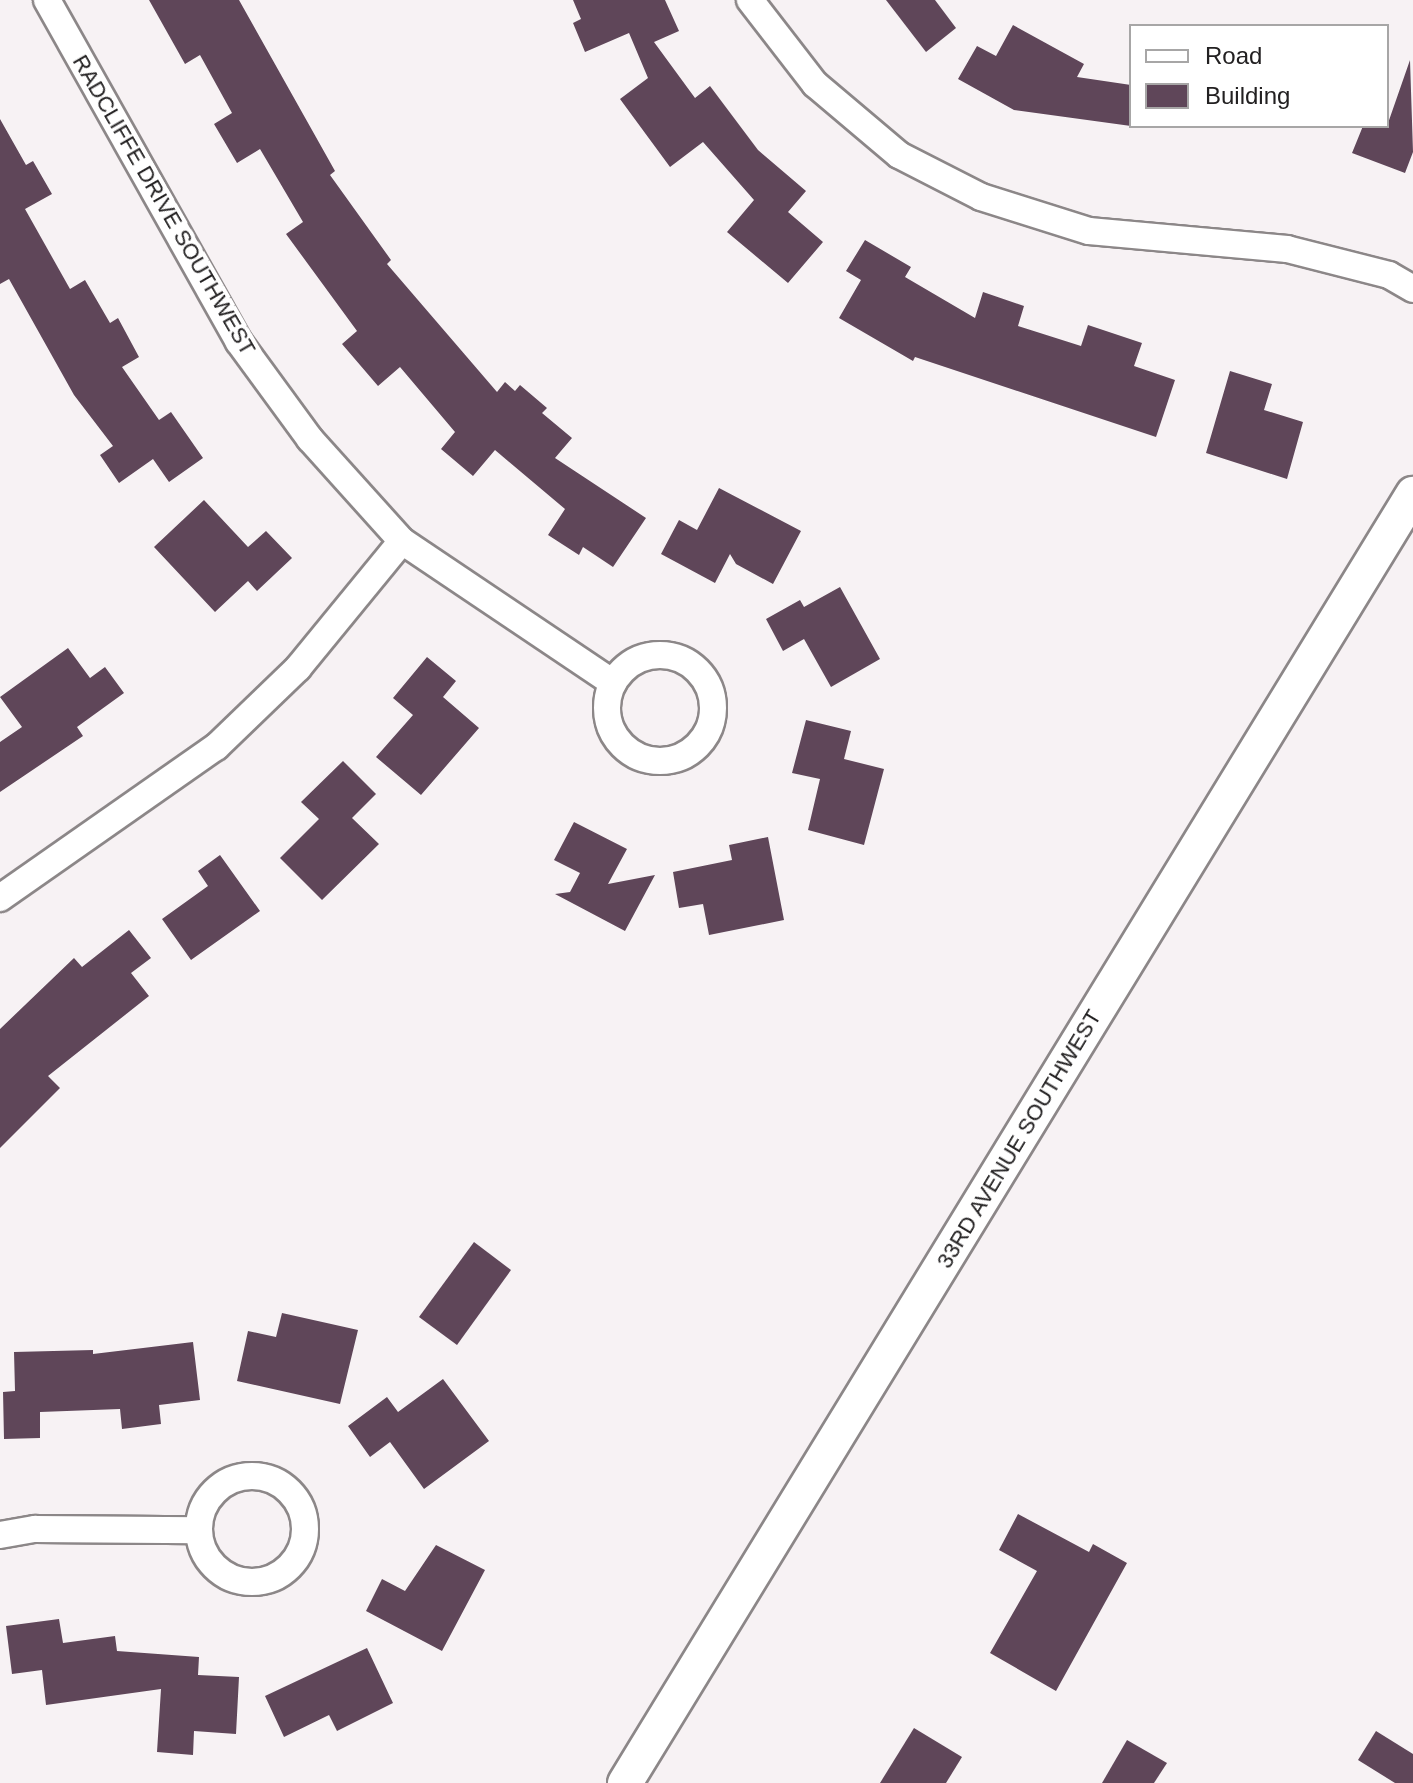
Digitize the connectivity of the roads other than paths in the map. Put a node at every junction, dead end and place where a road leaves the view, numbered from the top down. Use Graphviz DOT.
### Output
graph roads {
  1 [pos="47,0"];
  2 [pos="750,0"];
  3 [pos="1413,289"];
  4 [pos="1413,494"];
  5 [pos="402,541"];
  6 [pos="613,683"];
  7 [pos="0,898"];
  8 [pos="198,1530"];
  9 [pos="0,1535"];
  10 [pos="625,1783"];
  1 -- 5 [label="street, RADCLIFFE DRIVE SOUTHWEST"];
  2 -- 3 [label="street"];
  4 -- 10 [label="street, 33RD AVENUE SOUTHWEST"];
  5 -- 6 [label="street, RADCLIFFE DRIVE SOUTHWEST"];
  5 -- 7 [label="street"];
  6 -- 6 [label="street"];
  8 -- 8 [label="street"];
  8 -- 9 [label="street"];
}
